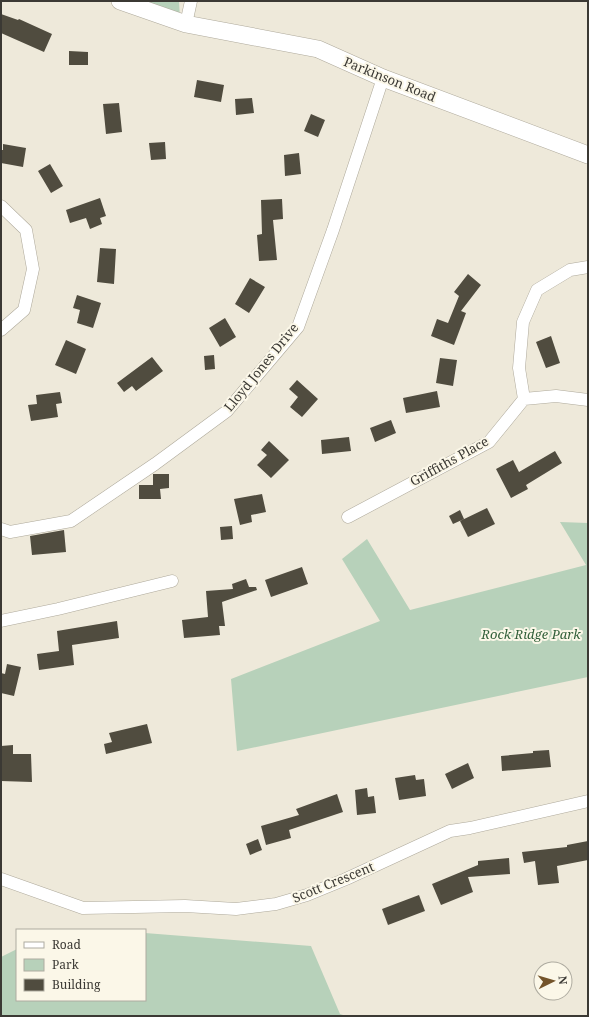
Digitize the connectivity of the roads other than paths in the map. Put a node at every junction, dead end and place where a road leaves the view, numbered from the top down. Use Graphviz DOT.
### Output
graph roads {
  1 [pos="120,1"];
  2 [pos="191,1"];
  3 [pos="186,24"];
  4 [pos="383,78"];
  5 [pos="588,155"];
  6 [pos="1,206"];
  7 [pos="588,268"];
  8 [pos="1,330"];
  9 [pos="524,399"];
  10 [pos="588,400"];
  11 [pos="348,516"];
  12 [pos="1,529"];
  13 [pos="172,581"];
  14 [pos="1,620"];
  15 [pos="588,802"];
  16 [pos="1,879"];
  1 -- 3 [label="street, Parkinson Road"];
  2 -- 3 [label="street"];
  3 -- 4 [label="street, Parkinson Road"];
  4 -- 5 [label="street, Parkinson Road"];
  4 -- 12 [label="street, Lloyd Jones Drive"];
  6 -- 8 [label="street"];
  7 -- 9 [label="street"];
  9 -- 10 [label="street"];
  9 -- 11 [label="street, Griffiths Place"];
  13 -- 14 [label="street"];
  15 -- 16 [label="street, Scott Crescent"];
}
